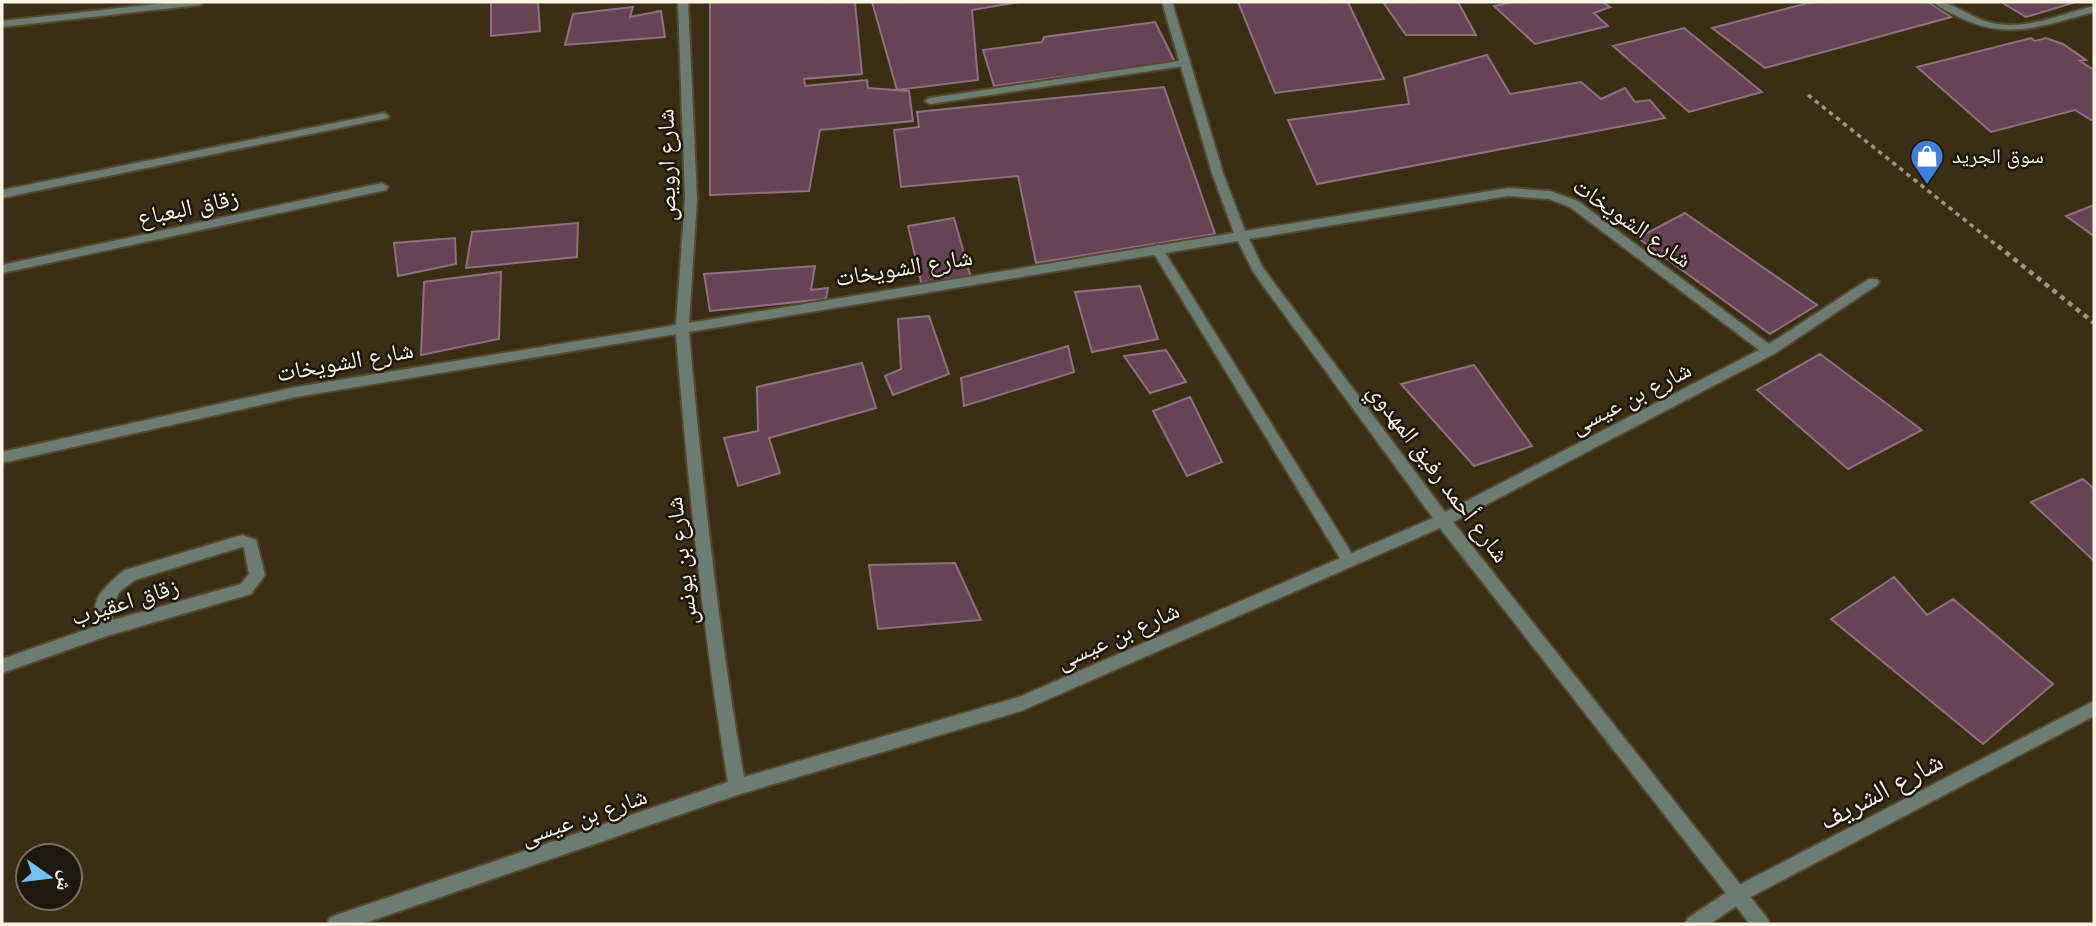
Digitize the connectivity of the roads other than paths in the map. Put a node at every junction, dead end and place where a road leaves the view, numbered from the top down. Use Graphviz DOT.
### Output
graph roads {
  1 [pos="199,2"];
  2 [pos="683,2"];
  3 [pos="1167,2"];
  4 [pos="1938,2"];
  5 [pos="2094,9"];
  6 [pos="2,24"];
  7 [pos="1186,63"];
  8 [pos="930,101"];
  9 [pos="384,116"];
  10 [pos="382,187"];
  11 [pos="2,194"];
  12 [pos="1239,236"];
  13 [pos="1157,249"];
  14 [pos="2,269"];
  15 [pos="1873,282"];
  16 [pos="682,328"];
  17 [pos="1769,352"];
  18 [pos="2,457"];
  19 [pos="1443,520"];
  20 [pos="1349,561"];
  21 [pos="107,629"];
  22 [pos="2,666"];
  23 [pos="2094,708"];
  24 [pos="737,787"];
  25 [pos="1739,894"];
  26 [pos="336,924"];
  27 [pos="1694,924"];
  28 [pos="1761,924"];
  1 -- 6 [label="street"];
  2 -- 16 [label="street, شارع ارويص"];
  3 -- 7 [label="street, شارع أحمد رفيق المهدوي"];
  4 -- 5 [label="street"];
  7 -- 8 [label="street"];
  7 -- 12 [label="street, شارع أحمد رفيق المهدوي"];
  9 -- 11 [label="street"];
  10 -- 14 [label="street, زقاق البعباع"];
  12 -- 13 [label="street, شارع الشويخات"];
  12 -- 17 [label="street, شارع الشويخات"];
  12 -- 19 [label="street, شارع أحمد رفيق المهدوي"];
  13 -- 16 [label="street, شارع الشويخات"];
  13 -- 20 [label="street"];
  15 -- 17 [label="street, شارع بن عيسى"];
  16 -- 18 [label="street, شارع الشويخات"];
  16 -- 24 [label="street, شارع بن يونس"];
  17 -- 19 [label="street, شارع بن عيسى"];
  19 -- 20 [label="street, شارع بن عيسى"];
  19 -- 25 [label="street, شارع أحمد رفيق المهدوي"];
  20 -- 24 [label="street, شارع بن عيسى"];
  21 -- 21 [label="street, زقاق اعقيرب"];
  21 -- 22 [label="street, زقاق اعقيرب"];
  23 -- 25 [label="street, شارع الشريف"];
  24 -- 26 [label="street, شارع بن عيسى"];
  25 -- 27 [label="street, شارع الشريف"];
  25 -- 28 [label="street, شارع أحمد رفيق المهدوي"];
}
